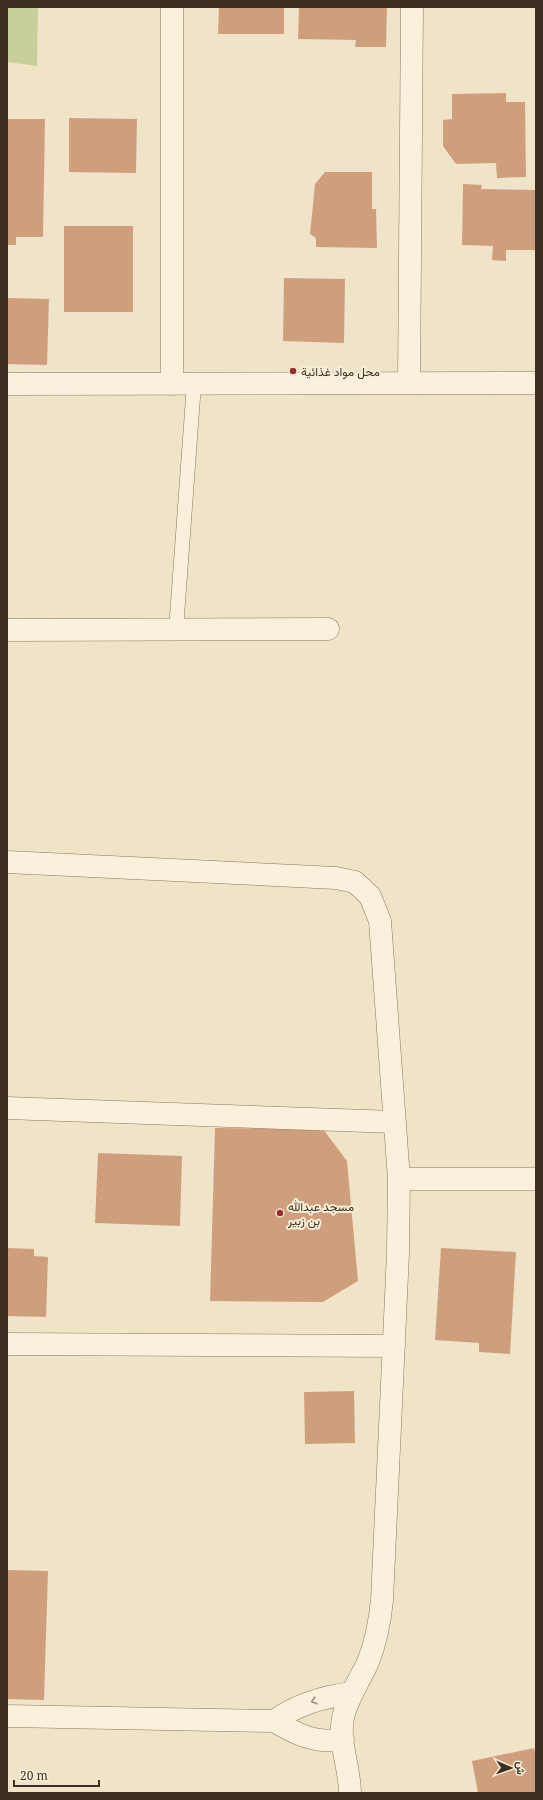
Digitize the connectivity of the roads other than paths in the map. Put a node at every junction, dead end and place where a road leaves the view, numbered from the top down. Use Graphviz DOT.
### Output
graph roads {
  1 [pos="172,7"];
  2 [pos="412,7"];
  3 [pos="409,383"];
  4 [pos="536,383"];
  5 [pos="7,384"];
  6 [pos="172,384"];
  7 [pos="194,384"];
  8 [pos="328,629"];
  9 [pos="7,630"];
  10 [pos="176,630"];
  11 [pos="7,862"];
  12 [pos="7,1108"];
  13 [pos="395,1122"];
  14 [pos="399,1179"];
  15 [pos="536,1179"];
  16 [pos="7,1344"];
  17 [pos="394,1346"];
  18 [pos="352,1693"];
  19 [pos="7,1716"];
  20 [pos="274,1721"];
  21 [pos="343,1740"];
  22 [pos="350,1793"];
  1 -- 6 [label="street"];
  2 -- 3 [label="street"];
  3 -- 4 [label="street"];
  3 -- 7 [label="street"];
  5 -- 6 [label="street"];
  6 -- 7 [label="street"];
  7 -- 10 [label="lane"];
  8 -- 10 [label="street"];
  9 -- 10 [label="street"];
  11 -- 13 [label="street"];
  12 -- 13 [label="street"];
  13 -- 14 [label="street"];
  14 -- 15 [label="street"];
  14 -- 17 [label="street"];
  16 -- 17 [label="street"];
  17 -- 18 [label="street"];
  18 -- 20 [label="street, one-way"];
  18 -- 21 [label="street"];
  19 -- 20 [label="street"];
  20 -- 21 [label="street"];
  21 -- 22 [label="street"];
}
